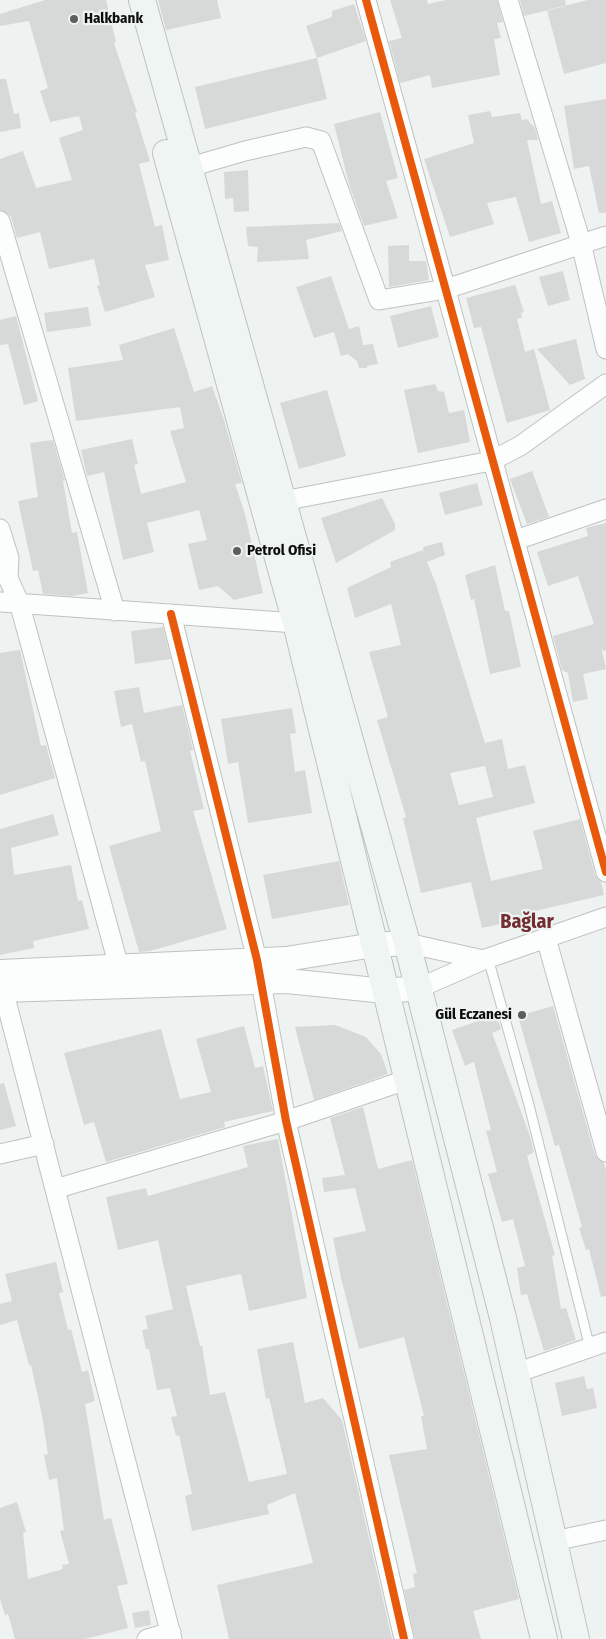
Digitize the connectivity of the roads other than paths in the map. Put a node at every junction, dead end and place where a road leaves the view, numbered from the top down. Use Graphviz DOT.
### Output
graph roads {
  1 [pos="124,0"];
  2 [pos="142,0"];
  3 [pos="366,0"];
  4 [pos="508,0"];
  5 [pos="190,167"];
  6 [pos="0,221"];
  7 [pos="606,236"];
  8 [pos="581,243"];
  9 [pos="446,289"];
  10 [pos="606,349"];
  11 [pos="606,384"];
  12 [pos="491,461"];
  13 [pos="284,502"];
  14 [pos="606,509"];
  15 [pos="0,529"];
  16 [pos="516,540"];
  17 [pos="4,575"];
  18 [pos="9,602"];
  19 [pos="115,611"];
  20 [pos="171,614"];
  21 [pos="296,623"];
  22 [pos="606,872"];
  23 [pos="606,918"];
  24 [pos="546,938"];
  25 [pos="407,943"];
  26 [pos="374,945"];
  27 [pos="485,959"];
  28 [pos="119,967"];
  29 [pos="259,971"];
  30 [pos="1,983"];
  31 [pos="419,988"];
  32 [pos="385,991"];
  33 [pos="406,1080"];
  34 [pos="286,1120"];
  35 [pos="603,1128"];
  36 [pos="44,1144"];
  37 [pos="606,1152"];
  38 [pos="0,1154"];
  39 [pos="55,1189"];
  40 [pos="598,1345"];
  41 [pos="516,1373"];
  42 [pos="606,1530"];
  43 [pos="554,1541"];
  44 [pos="171,1636"];
  45 [pos="147,1639"];
  46 [pos="404,1639"];
  47 [pos="544,1639"];
  48 [pos="576,1639"];
  1 -- 21 [label="main road"];
  2 -- 5 [label="main road"];
  3 -- 9 [label="street"];
  4 -- 8 [label="street"];
  5 -- 9 [label="street"];
  5 -- 13 [label="main road"];
  6 -- 19 [label="street"];
  7 -- 8 [label="street"];
  8 -- 9 [label="street"];
  8 -- 10 [label="street"];
  9 -- 12 [label="street"];
  11 -- 12 [label="street"];
  12 -- 13 [label="street"];
  12 -- 16 [label="street"];
  13 -- 25 [label="main road"];
  14 -- 16 [label="street"];
  15 -- 17 [label="street"];
  16 -- 22 [label="street"];
  17 -- 18 [label="street"];
  18 -- 19 [label="street"];
  18 -- 28 [label="street"];
  19 -- 20 [label="street"];
  20 -- 21 [label="street"];
  20 -- 29 [label="street"];
  21 -- 26 [label="main road"];
  23 -- 24 [label="street"];
  24 -- 27 [label="street"];
  24 -- 35 [label="street"];
  25 -- 26 [label="street"];
  25 -- 27 [label="street"];
  25 -- 31 [label="main road"];
  26 -- 29 [label="street"];
  26 -- 32 [label="main road"];
  27 -- 31 [label="street"];
  27 -- 40 [label="lane"];
  28 -- 29 [label="street"];
  28 -- 30 [label="street"];
  29 -- 30 [label="street"];
  29 -- 32 [label="street"];
  29 -- 34 [label="street"];
  30 -- 36 [label="street"];
  31 -- 32 [label="street"];
  31 -- 41 [label="main road"];
  32 -- 33 [label="main road"];
  33 -- 34 [label="street"];
  33 -- 47 [label="main road"];
  34 -- 39 [label="street"];
  34 -- 46 [label="street"];
  35 -- 37 [label="street"];
  36 -- 38 [label="street"];
  36 -- 39 [label="street"];
  39 -- 44 [label="street"];
  40 -- 41 [label="street"];
  41 -- 43 [label="main road"];
  42 -- 43 [label="street"];
  43 -- 48 [label="main road"];
  44 -- 45 [label="street"];
}
